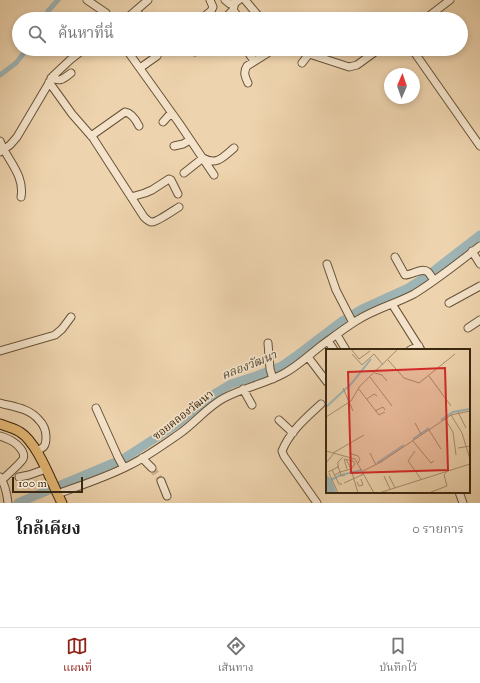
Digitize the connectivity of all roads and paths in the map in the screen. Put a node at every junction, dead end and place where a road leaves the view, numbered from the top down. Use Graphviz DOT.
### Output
graph roads {
  1 [pos="148,0"];
  2 [pos="210,0"];
  3 [pos="225,0"];
  4 [pos="245,0"];
  5 [pos="450,0"];
  6 [pos="90,1"];
  7 [pos="236,4"];
  8 [pos="136,11"];
  9 [pos="105,12"];
  10 [pos="210,12"];
  11 [pos="230,12"];
  12 [pos="255,12"];
  13 [pos="434,12"];
  14 [pos="75,56"];
  15 [pos="131,56"];
  16 [pos="157,56"];
  17 [pos="251,56"];
  18 [pos="262,56"];
  19 [pos="307,56"];
  20 [pos="315,56"];
  21 [pos="368,56"];
  22 [pos="417,56"];
  23 [pos="254,61"];
  24 [pos="302,63"];
  25 [pos="140,68"];
  26 [pos="71,73"];
  27 [pos="50,80"];
  28 [pos="248,83"];
  29 [pos="171,113"];
  30 [pos="163,122"];
  31 [pos="139,126"];
  32 [pos="91,136"];
  33 [pos="190,140"];
  34 [pos="0,141"];
  35 [pos="174,146"];
  36 [pos="480,146"];
  37 [pos="234,148"];
  38 [pos="2,151"];
  39 [pos="203,158"];
  40 [pos="184,173"];
  41 [pos="214,175"];
  42 [pos="178,194"];
  43 [pos="21,197"];
  44 [pos="131,197"];
  45 [pos="179,207"];
  46 [pos="480,246"];
  47 [pos="472,251"];
  48 [pos="395,257"];
  49 [pos="327,264"];
  50 [pos="480,264"];
  51 [pos="431,276"];
  52 [pos="480,286"];
  53 [pos="449,303"];
  54 [pos="392,304"];
  55 [pos="71,317"];
  56 [pos="351,318"];
  57 [pos="480,320"];
  58 [pos="468,328"];
  59 [pos="337,335"];
  60 [pos="328,341"];
  61 [pos="268,343"];
  62 [pos="420,348"];
  63 [pos="333,349"];
  64 [pos="345,349"];
  65 [pos="0,351"];
  66 [pos="310,355"];
  67 [pos="326,374"];
  68 [pos="272,375"];
  69 [pos="326,380"];
  70 [pos="243,389"];
  71 [pos="325,402"];
  72 [pos="0,403"];
  73 [pos="252,405"];
  74 [pos="96,408"];
  75 [pos="279,420"];
  76 [pos="0,424"];
  77 [pos="293,432"];
  78 [pos="0,436"];
  79 [pos="36,451"];
  80 [pos="142,458"];
  81 [pos="121,462"];
  82 [pos="152,468"];
  83 [pos="46,469"];
  84 [pos="19,477"];
  85 [pos="1,479"];
  86 [pos="161,481"];
  87 [pos="55,489"];
  88 [pos="459,493"];
  89 [pos="167,496"];
  90 [pos="8,502"];
  91 [pos="62,503"];
  92 [pos="317,503"];
  93 [pos="464,503"];
  1 -- 8 [label="street"];
  2 -- 10 [label="street"];
  3 -- 7 [label="street"];
  4 -- 12 [label="street"];
  5 -- 13 [label="street"];
  6 -- 9 [label="street"];
  7 -- 11 [label="street"];
  14 -- 27 [label="street"];
  15 -- 25 [label="street"];
  16 -- 25 [label="street"];
  17 -- 23 [label="street"];
  18 -- 23 [label="street"];
  19 -- 24 [label="street"];
  20 -- 21 [label="street"];
  22 -- 36 [label="street"];
  23 -- 28 [label="street"];
  25 -- 29 [label="street"];
  26 -- 27 [label="street"];
  27 -- 32 [label="street"];
  27 -- 38 [label="street"];
  29 -- 30 [label="street"];
  29 -- 33 [label="street"];
  31 -- 32 [label="street"];
  32 -- 44 [label="street"];
  33 -- 35 [label="street"];
  33 -- 39 [label="street"];
  34 -- 38 [label="street"];
  37 -- 39 [label="street"];
  38 -- 43 [label="street"];
  39 -- 40 [label="street"];
  39 -- 41 [label="street"];
  42 -- 44 [label="street"];
  44 -- 45 [label="street"];
  46 -- 47 [label="street, ซอยคลองวัฒนา"];
  47 -- 50 [label="street"];
  47 -- 51 [label="street, ซอยคลองวัฒนา"];
  48 -- 51 [label="street"];
  49 -- 56 [label="street"];
  51 -- 54 [label="street, ซอยคลองวัฒนา"];
  52 -- 53 [label="street"];
  54 -- 56 [label="street, ซอยคลองวัฒนา"];
  54 -- 62 [label="street"];
  55 -- 65 [label="street"];
  56 -- 59 [label="street, ซอยคลองวัฒนา"];
  57 -- 58 [label="street"];
  59 -- 60 [label="street, ซอยคลองวัฒนา"];
  59 -- 64 [label="street"];
  60 -- 63 [label="street"];
  60 -- 66 [label="street, ซอยคลองวัฒนา"];
  61 -- 68 [label="street"];
  66 -- 67 [label="street"];
  66 -- 68 [label="street, ซอยคลองวัฒนา"];
  66 -- 69 [label="street"];
  68 -- 70 [label="street, ซอยคลองวัฒนา"];
  70 -- 73 [label="street"];
  70 -- 80 [label="street, ซอยคลองวัฒนา"];
  71 -- 77 [label="street"];
  72 -- 79 [label="street"];
  74 -- 81 [label="street"];
  75 -- 77 [label="street"];
  76 -- 79 [label="main road"];
  77 -- 92 [label="street"];
  78 -- 85 [label="street"];
  79 -- 83 [label="main road"];
  80 -- 81 [label="street, ซอยคลองวัฒนา"];
  80 -- 82 [label="street"];
  81 -- 87 [label="street, ซอยคลองวัฒนา"];
  83 -- 84 [label="street"];
  83 -- 87 [label="main road"];
  85 -- 90 [label="street"];
  86 -- 89 [label="street"];
  87 -- 91 [label="main road"];
  88 -- 93 [label="street"];
}
